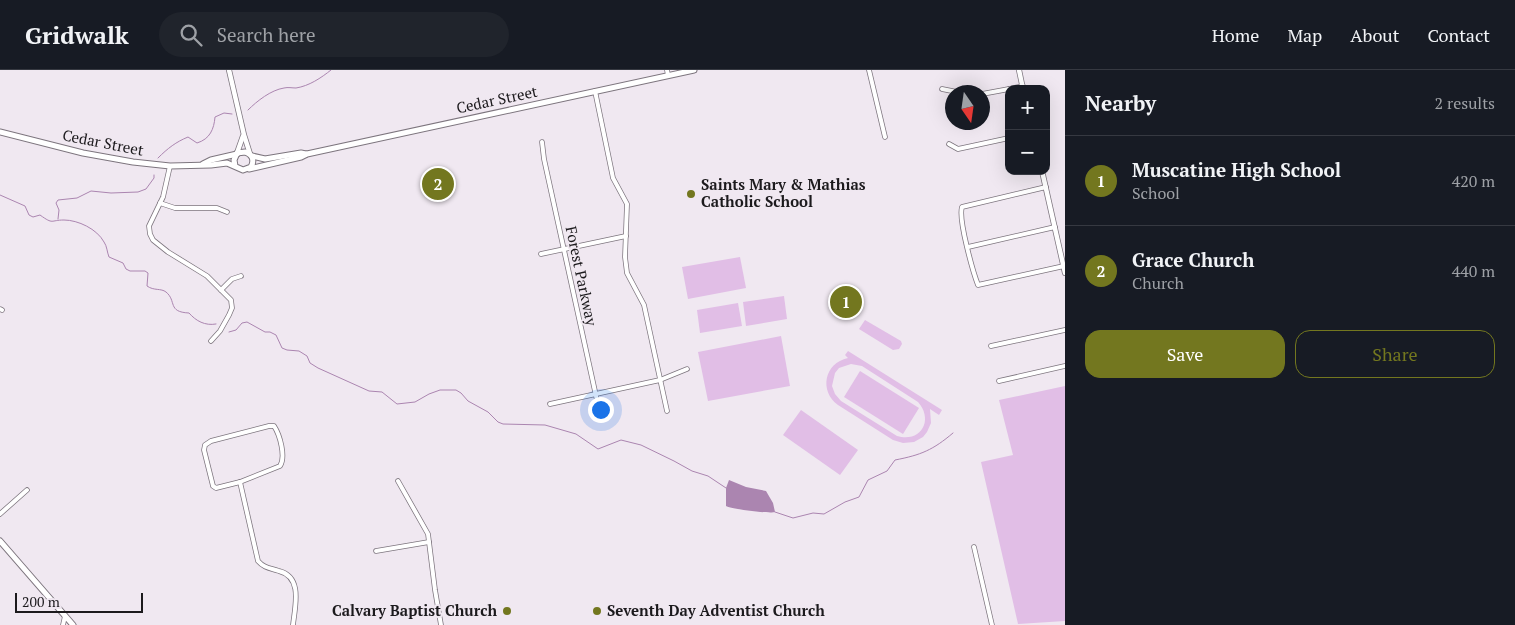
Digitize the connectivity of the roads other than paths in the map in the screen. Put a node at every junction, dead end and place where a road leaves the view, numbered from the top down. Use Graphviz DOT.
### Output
graph roads {
  1 [pos="229,70"];
  2 [pos="694,70"];
  3 [pos="869,70"];
  4 [pos="1019,70"];
  5 [pos="674,72"];
  6 [pos="667,73"];
  7 [pos="1023,85"];
  8 [pos="942,89"];
  9 [pos="945,90"];
  10 [pos="1005,90"];
  11 [pos="594,91"];
  12 [pos="990,93"];
  13 [pos="0,132"];
  14 [pos="244,135"];
  15 [pos="885,137"];
  16 [pos="1005,139"];
  17 [pos="542,142"];
  18 [pos="950,144"];
  19 [pos="237,154"];
  20 [pos="307,154"];
  21 [pos="251,155"];
  22 [pos="203,164"];
  23 [pos="170,166"];
  24 [pos="235,166"];
  25 [pos="249,168"];
  26 [pos="1043,175"];
  27 [pos="1046,187"];
  28 [pos="160,203"];
  29 [pos="227,212"];
  30 [pos="1055,227"];
  31 [pos="626,236"];
  32 [pos="968,247"];
  33 [pos="564,249"];
  34 [pos="541,254"];
  35 [pos="1064,266"];
  36 [pos="1065,273"];
  37 [pos="241,276"];
  38 [pos="221,290"];
  39 [pos="1065,330"];
  40 [pos="211,341"];
  41 [pos="991,346"];
  42 [pos="1065,366"];
  43 [pos="687,369"];
  44 [pos="660,380"];
  45 [pos="999,381"];
  46 [pos="595,394"];
  47 [pos="550,404"];
  48 [pos="667,411"];
  49 [pos="600,414"];
  50 [pos="398,481"];
  51 [pos="240,482"];
  52 [pos="27,490"];
  53 [pos="0,514"];
  54 [pos="0,541"];
  55 [pos="429,542"];
  56 [pos="974,547"];
  57 [pos="376,551"];
  58 [pos="65,616"];
  59 [pos="63,625"];
  60 [pos="72,625"];
  61 [pos="293,625"];
  62 [pos="442,625"];
  63 [pos="992,625"];
  1 -- 14 [label="street"];
  2 -- 5 [label="main road, Cedar Street"];
  3 -- 15 [label="street"];
  4 -- 7 [label="street"];
  5 -- 6 [label="main road, Cedar Street"];
  6 -- 11 [label="main road, Cedar Street"];
  8 -- 9 [label="street"];
  10 -- 12 [label="street"];
  11 -- 20 [label="main road, Cedar Street"];
  11 -- 31 [label="street"];
  13 -- 23 [label="main road, Cedar Street"];
  14 -- 19 [label="street"];
  14 -- 21 [label="street"];
  16 -- 18 [label="street"];
  17 -- 33 [label="street, Forest Parkway"];
  19 -- 21 [label="main road"];
  19 -- 22 [label="main road, Cedar Street"];
  19 -- 24 [label="main road"];
  20 -- 21 [label="main road, Cedar Street"];
  20 -- 25 [label="main road, Cedar Street"];
  21 -- 25 [label="main road"];
  22 -- 23 [label="main road, Cedar Street"];
  22 -- 24 [label="main road, Cedar Street"];
  23 -- 28 [label="street"];
  24 -- 25 [label="main road"];
  26 -- 27 [label="street"];
  27 -- 30 [label="street"];
  27 -- 32 [label="street"];
  28 -- 29 [label="street"];
  28 -- 38 [label="street"];
  30 -- 32 [label="street"];
  30 -- 35 [label="street"];
  31 -- 33 [label="street"];
  31 -- 44 [label="street"];
  32 -- 35 [label="street"];
  33 -- 34 [label="street"];
  33 -- 46 [label="street, Forest Parkway"];
  35 -- 36 [label="street"];
  37 -- 38 [label="street"];
  38 -- 40 [label="street"];
  39 -- 41 [label="street"];
  42 -- 45 [label="street"];
  43 -- 44 [label="street"];
  44 -- 46 [label="street"];
  44 -- 48 [label="street"];
  46 -- 47 [label="street"];
  46 -- 49 [label="street, Forest Parkway"];
  50 -- 55 [label="street"];
  51 -- 51 [label="street"];
  51 -- 61 [label="street"];
  52 -- 53 [label="street"];
  54 -- 58 [label="main road"];
  55 -- 57 [label="street"];
  55 -- 62 [label="street"];
  56 -- 63 [label="street"];
  58 -- 59 [label="street"];
  58 -- 60 [label="main road"];
}
